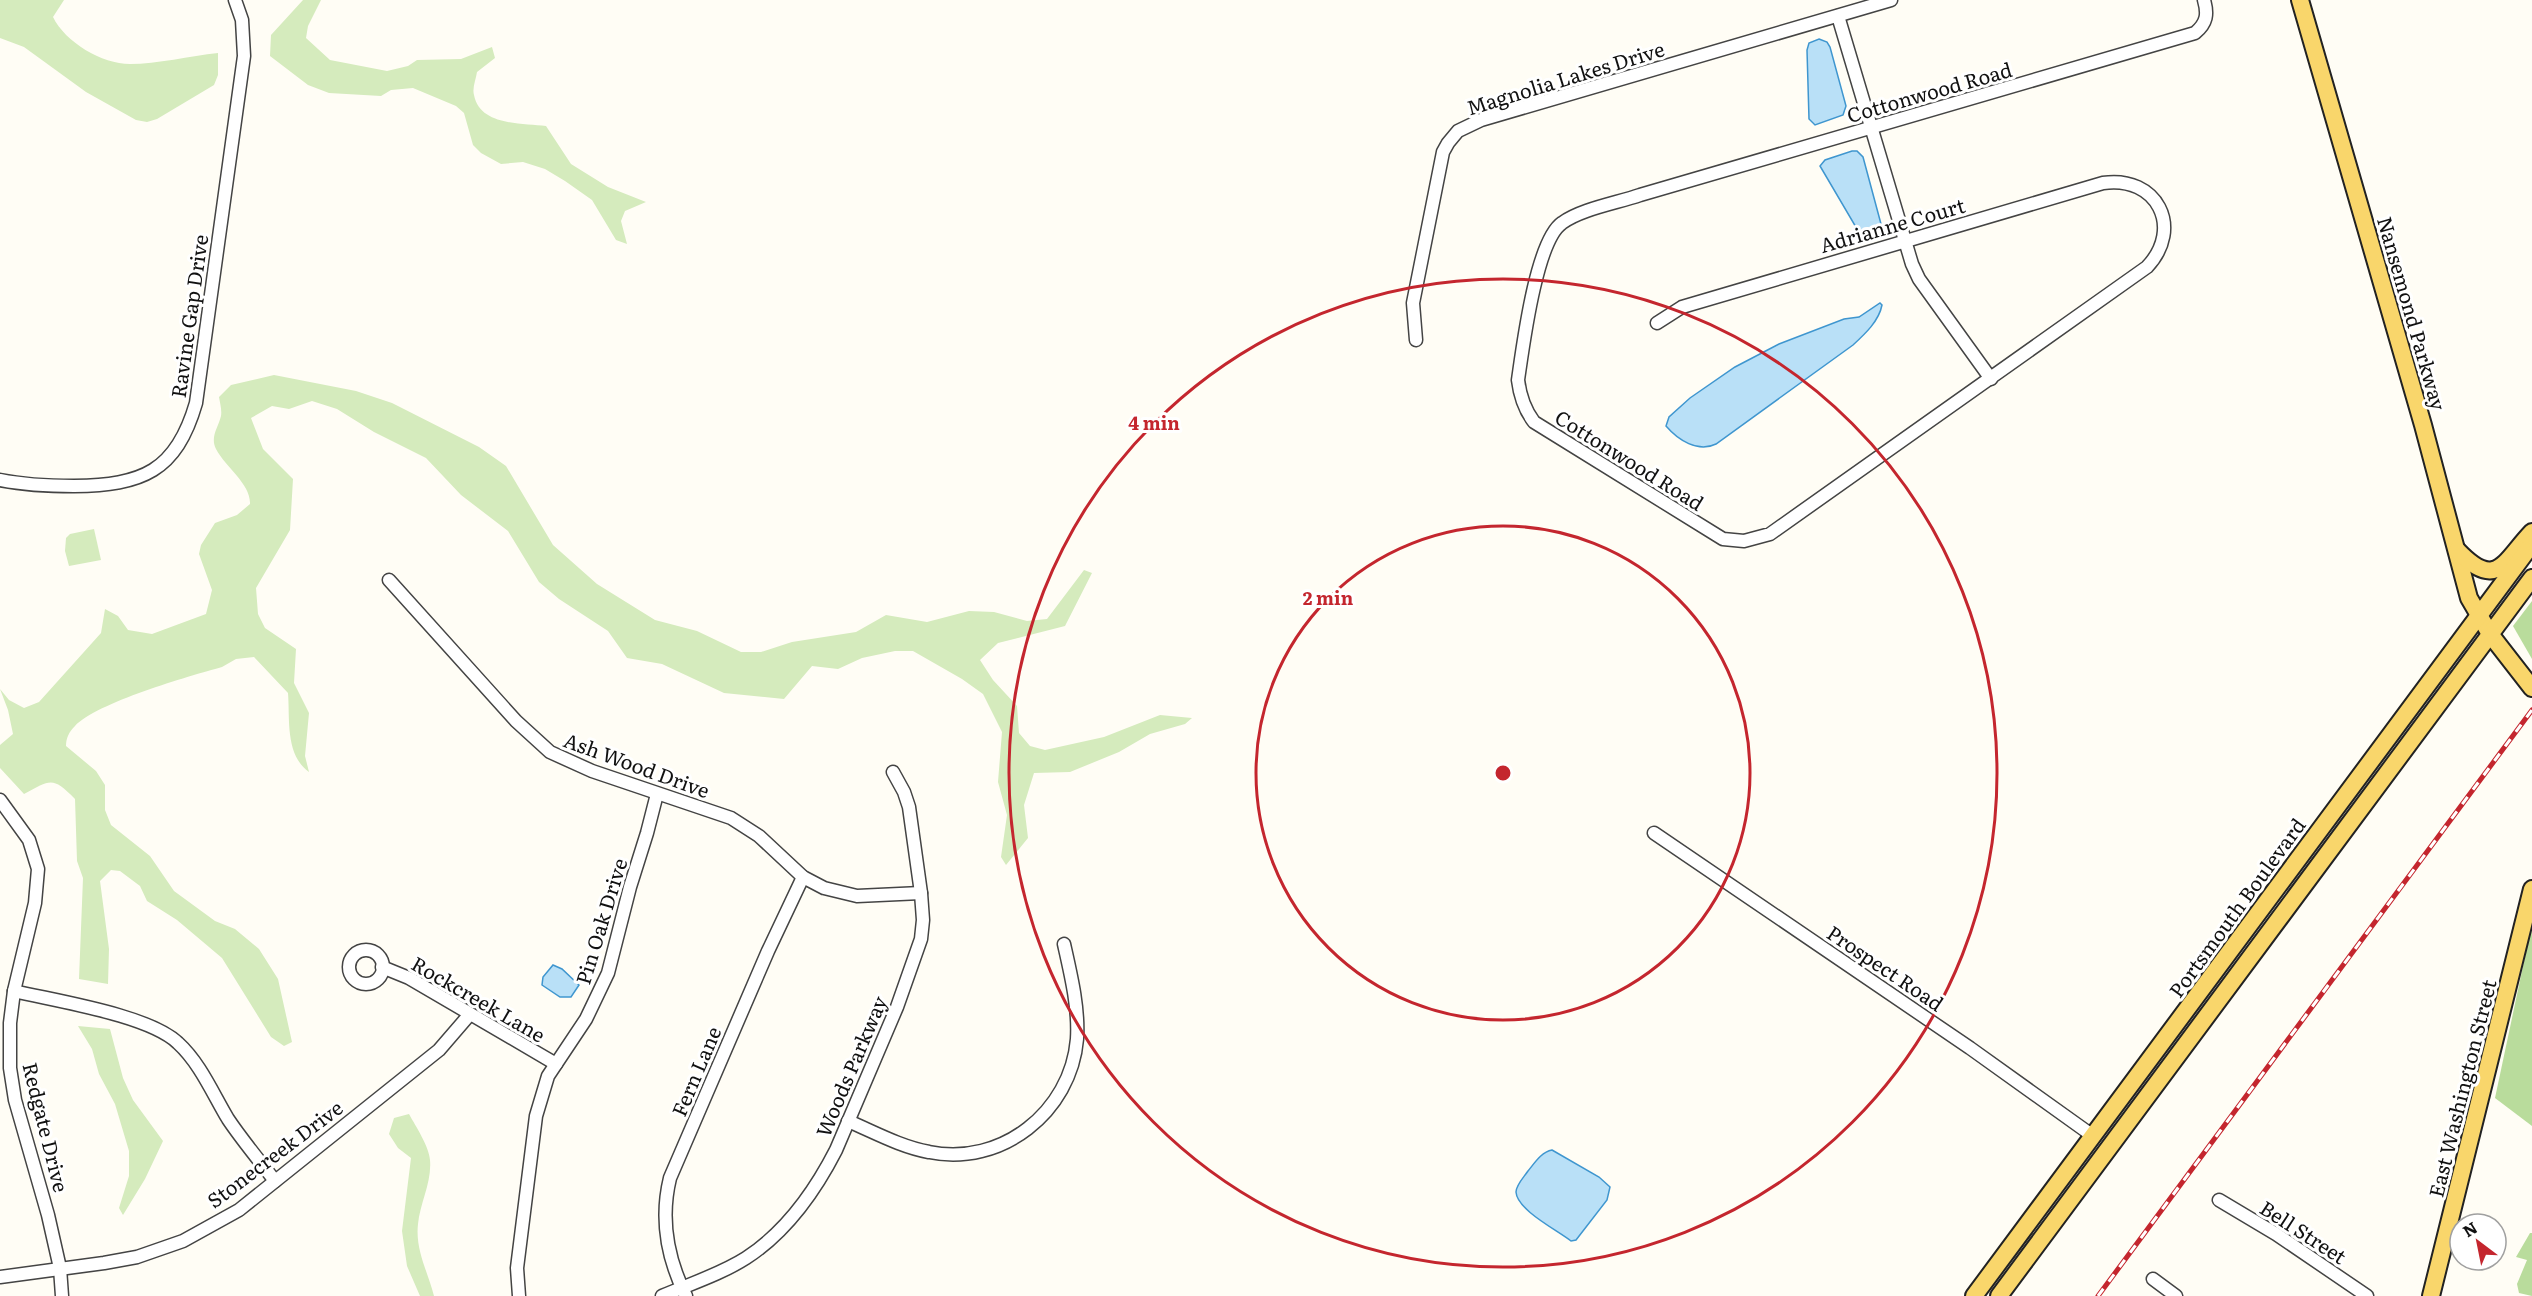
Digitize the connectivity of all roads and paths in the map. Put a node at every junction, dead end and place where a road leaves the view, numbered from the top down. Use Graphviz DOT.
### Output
graph roads {
  1 [pos="235,0"];
  2 [pos="1892,0"];
  3 [pos="2204,0"];
  4 [pos="2300,0"];
  5 [pos="1838,16"];
  6 [pos="1872,128"];
  7 [pos="2142,188"];
  8 [pos="1904,240"];
  9 [pos="1657,322"];
  10 [pos="1416,340"];
  11 [pos="1991,379"];
  12 [pos="0,480"];
  13 [pos="2532,532"];
  14 [pos="2532,544"];
  15 [pos="2457,550"];
  16 [pos="2532,578"];
  17 [pos="389,580"];
  18 [pos="2478,616"];
  19 [pos="2490,634"];
  20 [pos="2532,688"];
  21 [pos="893,772"];
  22 [pos="657,794"];
  23 [pos="0,800"];
  24 [pos="1654,833"];
  25 [pos="803,877"];
  26 [pos="2532,889"];
  27 [pos="921,893"];
  28 [pos="2240,938"];
  29 [pos="1064,945"];
  30 [pos="2257,950"];
  31 [pos="382,967"];
  32 [pos="14,991"];
  33 [pos="470,1014"];
  34 [pos="556,1064"];
  35 [pos="848,1121"];
  36 [pos="2090,1139"];
  37 [pos="2105,1153"];
  38 [pos="275,1181"];
  39 [pos="2219,1200"];
  40 [pos="60,1268"];
  41 [pos="0,1277"];
  42 [pos="2153,1279"];
  43 [pos="684,1292"];
  44 [pos="62,1296"];
  45 [pos="519,1296"];
  46 [pos="662,1296"];
  47 [pos="1974,1296"];
  48 [pos="1999,1296"];
  49 [pos="2176,1296"];
  50 [pos="2367,1296"];
  51 [pos="2431,1296"];
  1 -- 12 [label="street, Ravine Gap Drive"];
  2 -- 5 [label="street, Magnolia Lakes Drive"];
  3 -- 6 [label="street, Cottonwood Road"];
  4 -- 15 [label="main road, Nansemond Parkway"];
  5 -- 6 [label="street"];
  5 -- 10 [label="street, Magnolia Lakes Drive"];
  6 -- 8 [label="street"];
  6 -- 11 [label="street, Cottonwood Road"];
  7 -- 8 [label="street, Adrianne Court"];
  7 -- 11 [label="street, Cottonwood Road"];
  8 -- 9 [label="street, Adrianne Court"];
  8 -- 11 [label="street"];
  13 -- 15 [label="main road"];
  14 -- 18 [label="main road, Portsmouth Boulevard"];
  15 -- 18 [label="main road, Nansemond Parkway"];
  16 -- 19 [label="main road, Portsmouth Boulevard"];
  17 -- 22 [label="street, Ash Wood Drive"];
  18 -- 19 [label="main road, Nansemond Parkway"];
  18 -- 28 [label="main road, Portsmouth Boulevard"];
  19 -- 20 [label="main road"];
  19 -- 30 [label="main road, Portsmouth Boulevard"];
  21 -- 27 [label="street, Woods Parkway"];
  22 -- 25 [label="street, Ash Wood Drive"];
  22 -- 34 [label="street, Pin Oak Drive"];
  23 -- 32 [label="street, Redgate Drive"];
  24 -- 36 [label="street, Prospect Road"];
  25 -- 27 [label="street, Ash Wood Drive"];
  25 -- 43 [label="street, Fern Lane"];
  26 -- 51 [label="main road, East Washington Street"];
  27 -- 35 [label="street, Woods Parkway"];
  28 -- 30 [label="street"];
  28 -- 36 [label="main road, Portsmouth Boulevard"];
  29 -- 35 [label="street"];
  30 -- 37 [label="main road, Portsmouth Boulevard"];
  31 -- 33 [label="street, Rockcreek Lane"];
  32 -- 38 [label="street"];
  32 -- 40 [label="street, Redgate Drive"];
  33 -- 34 [label="street, Rockcreek Lane"];
  33 -- 38 [label="street, Stonecreek Drive"];
  34 -- 45 [label="street, Pin Oak Drive"];
  35 -- 43 [label="street, Woods Parkway"];
  36 -- 37 [label="street, Prospect Road"];
  36 -- 47 [label="main road, Portsmouth Boulevard"];
  37 -- 48 [label="main road, Portsmouth Boulevard"];
  38 -- 40 [label="street, Stonecreek Drive"];
  39 -- 50 [label="street, Bell Street"];
  40 -- 41 [label="street, Stonecreek Drive"];
  40 -- 44 [label="street, Redgate Drive"];
  42 -- 49 [label="street"];
  43 -- 46 [label="street, Woods Parkway"];
}
